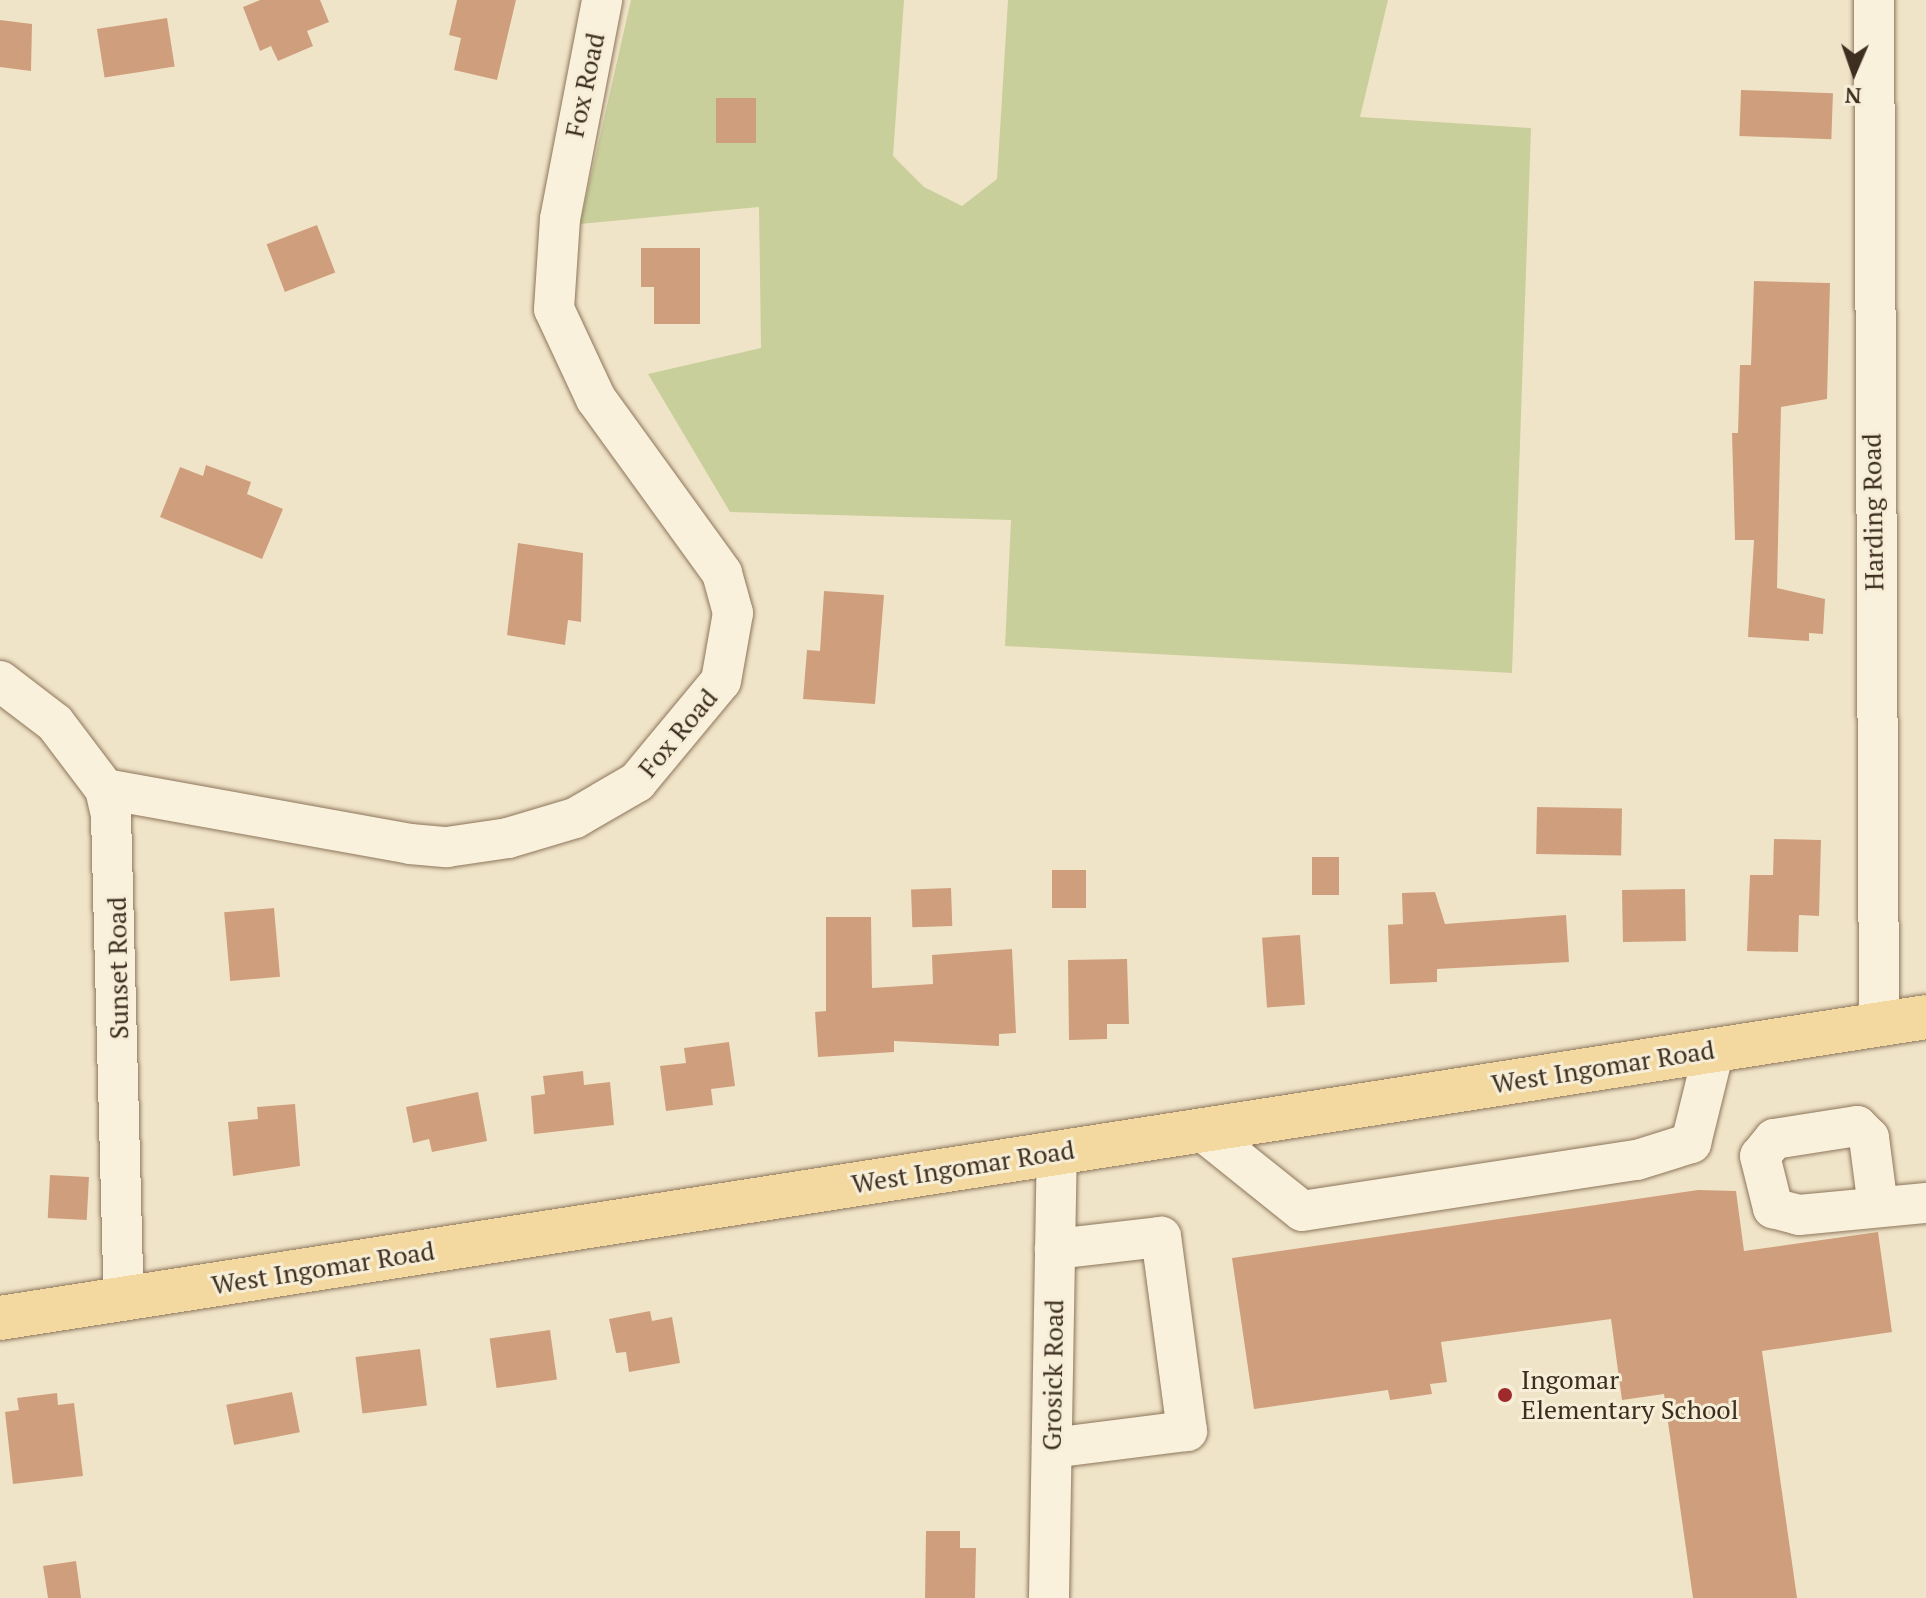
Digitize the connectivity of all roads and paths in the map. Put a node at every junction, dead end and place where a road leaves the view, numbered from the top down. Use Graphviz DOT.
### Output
graph roads {
  1 [pos="602,0"];
  2 [pos="1874,0"];
  3 [pos="0,681"];
  4 [pos="105,789"];
  5 [pos="1926,1017"];
  6 [pos="1879,1024"];
  7 [pos="1714,1050"];
  8 [pos="1201,1130"];
  9 [pos="1057,1153"];
  10 [pos="1926,1203"];
  11 [pos="1878,1207"];
  12 [pos="1055,1249"];
  13 [pos="124,1299"];
  14 [pos="0,1318"];
  15 [pos="1052,1448"];
  16 [pos="1049,1598"];
  1 -- 4 [label="street, Fox Road"];
  2 -- 6 [label="street, Harding Road"];
  3 -- 4 [label="street"];
  4 -- 13 [label="street, Sunset Road"];
  5 -- 6 [label="main road, West Ingomar Road"];
  6 -- 7 [label="main road, West Ingomar Road"];
  7 -- 8 [label="main road, West Ingomar Road"];
  7 -- 8 [label="street"];
  8 -- 9 [label="main road, West Ingomar Road"];
  9 -- 12 [label="street, Grosick Road"];
  9 -- 13 [label="main road, West Ingomar Road"];
  10 -- 11 [label="street"];
  12 -- 15 [label="street, Grosick Road"];
  12 -- 15 [label="street"];
  13 -- 14 [label="main road, West Ingomar Road"];
  15 -- 16 [label="street, Grosick Road"];
}
